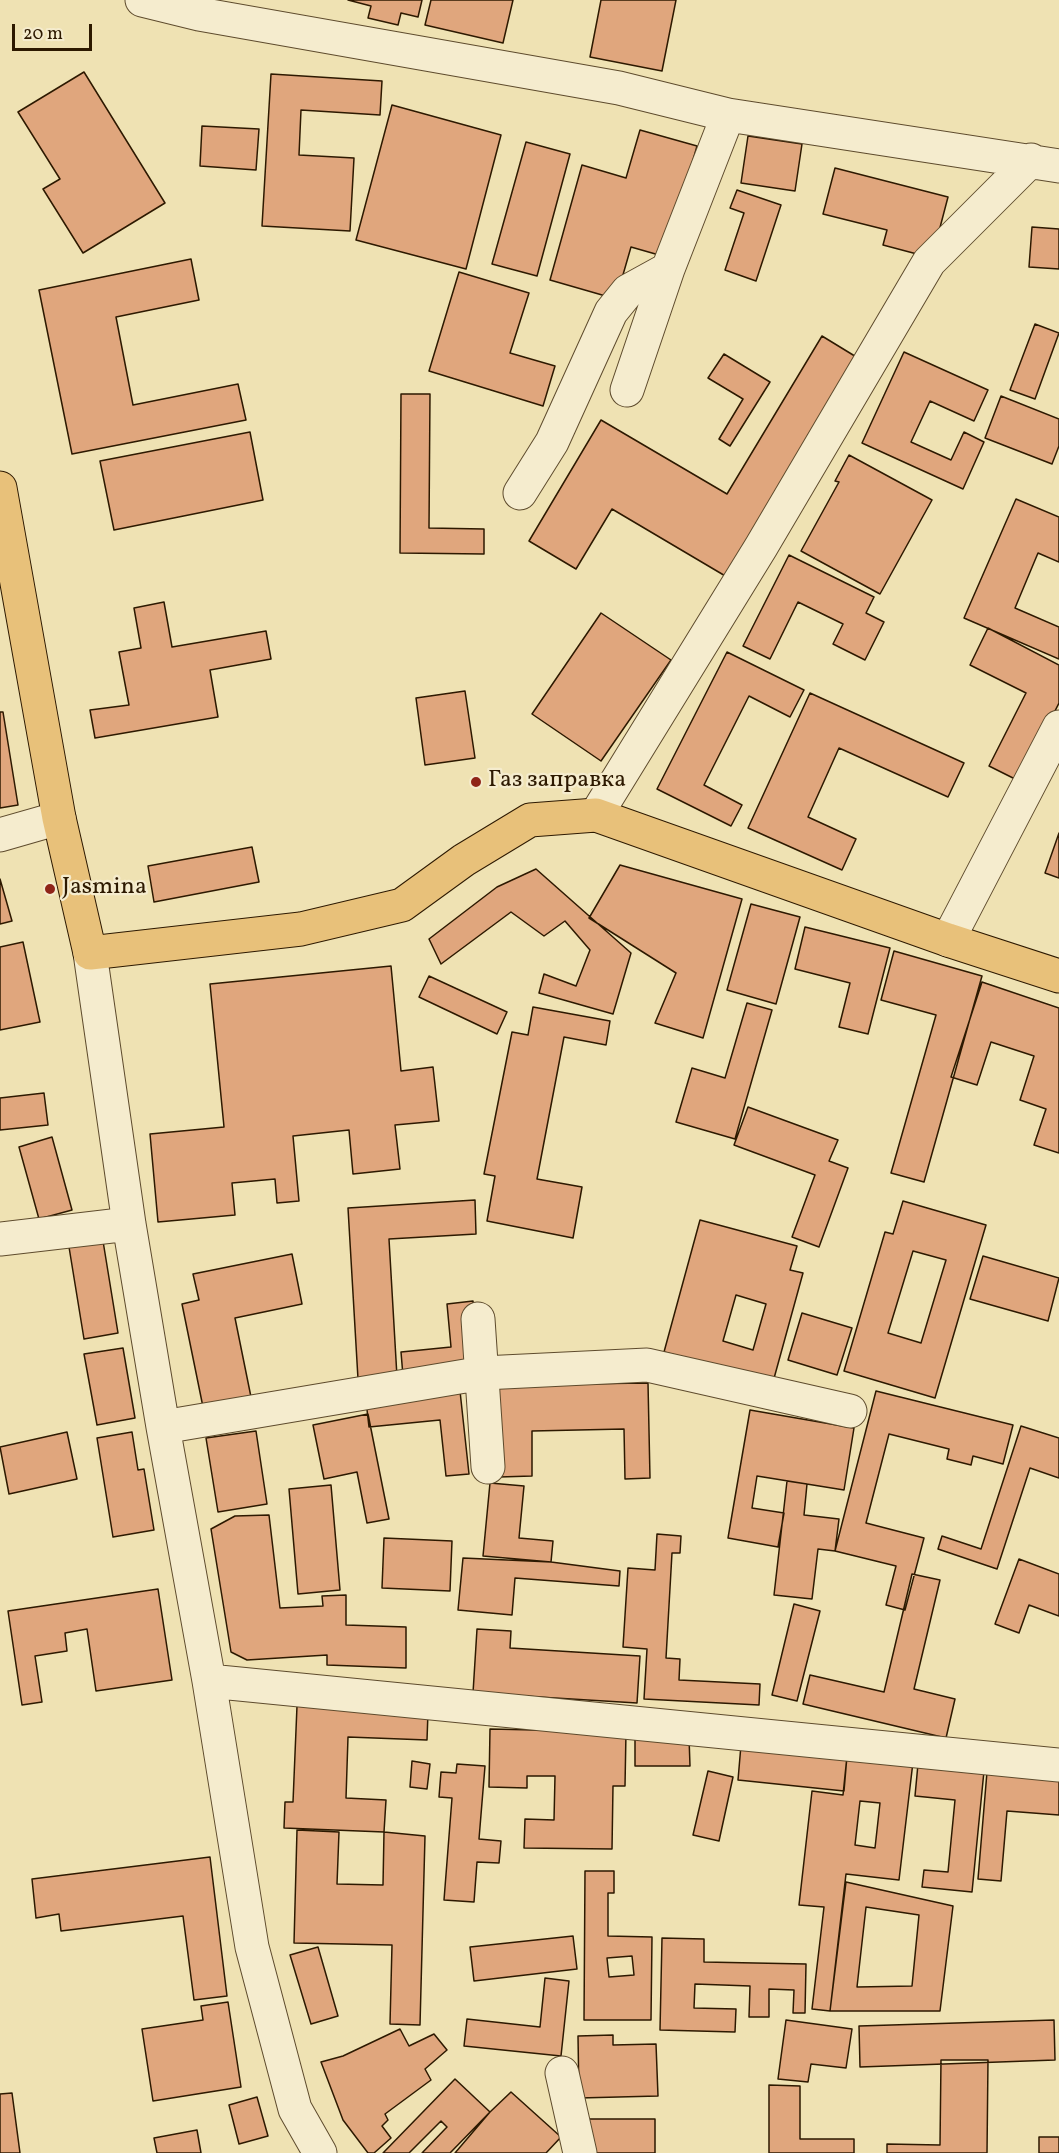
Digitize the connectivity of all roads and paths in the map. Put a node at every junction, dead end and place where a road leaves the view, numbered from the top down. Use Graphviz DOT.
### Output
graph roads {
  1 [pos="142,0"];
  2 [pos="196,7"];
  3 [pos="728,115"];
  4 [pos="1045,163"];
  5 [pos="668,269"];
  6 [pos="627,390"];
  7 [pos="0,488"];
  8 [pos="520,493"];
  9 [pos="1059,727"];
  10 [pos="596,815"];
  11 [pos="59,818"];
  12 [pos="0,835"];
  13 [pos="948,940"];
  14 [pos="90,953"];
  15 [pos="1059,976"];
  16 [pos="129,1224"];
  17 [pos="0,1239"];
  18 [pos="478,1319"];
  19 [pos="483,1374"];
  20 [pos="850,1411"];
  21 [pos="163,1427"];
  22 [pos="488,1467"];
  23 [pos="209,1681"];
  24 [pos="1059,1765"];
  25 [pos="562,2073"];
  26 [pos="320,2153"];
  27 [pos="580,2153"];
  1 -- 2 [label="street"];
  2 -- 3 [label="street"];
  3 -- 4 [label="street"];
  3 -- 5 [label="street"];
  4 -- 10 [label="street"];
  5 -- 6 [label="street"];
  5 -- 8 [label="street"];
  7 -- 11 [label="main road"];
  9 -- 13 [label="street"];
  10 -- 13 [label="main road"];
  10 -- 14 [label="main road"];
  11 -- 12 [label="street"];
  11 -- 14 [label="main road"];
  13 -- 15 [label="main road"];
  14 -- 16 [label="street"];
  16 -- 17 [label="street"];
  16 -- 21 [label="street"];
  18 -- 19 [label="street"];
  19 -- 20 [label="street"];
  19 -- 21 [label="street"];
  19 -- 22 [label="street"];
  21 -- 23 [label="street"];
  23 -- 24 [label="street"];
  23 -- 26 [label="street"];
  25 -- 27 [label="street"];
}
